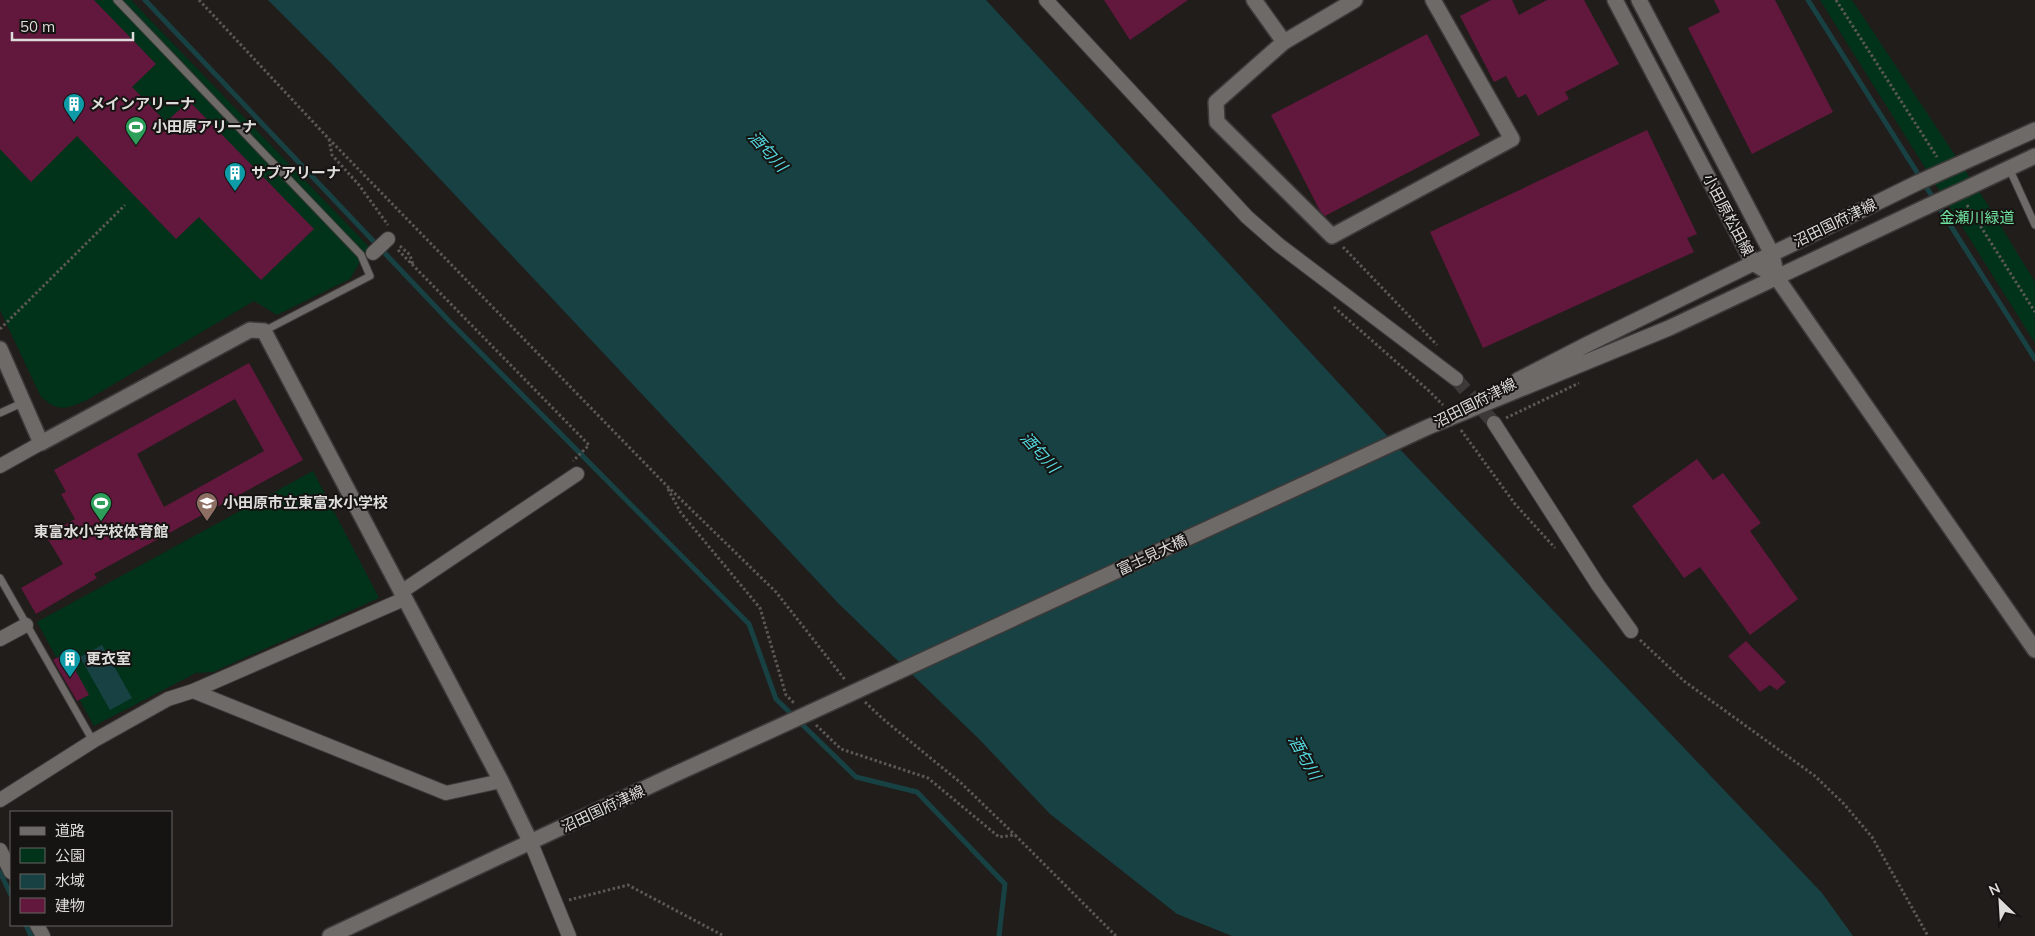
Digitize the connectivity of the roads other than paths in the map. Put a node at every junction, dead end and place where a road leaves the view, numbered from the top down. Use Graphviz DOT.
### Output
graph roads {
  1 [pos="117,0"];
  2 [pos="1046,0"];
  3 [pos="1254,0"];
  4 [pos="1355,0"];
  5 [pos="1433,0"];
  6 [pos="1615,0"];
  7 [pos="1639,0"];
  8 [pos="1284,42"];
  9 [pos="2035,130"];
  10 [pos="2035,156"];
  11 [pos="2009,168"];
  12 [pos="2035,225"];
  13 [pos="390,235"];
  14 [pos="373,253"];
  15 [pos="1772,254"];
  16 [pos="1753,263"];
  17 [pos="1777,278"];
  18 [pos="264,331"];
  19 [pos="0,349"];
  20 [pos="1456,379"];
  21 [pos="22,403"];
  22 [pos="0,413"];
  23 [pos="1452,416"];
  24 [pos="1494,423"];
  25 [pos="1428,427"];
  26 [pos="41,443"];
  27 [pos="0,466"];
  28 [pos="574,469"];
  29 [pos="0,578"];
  30 [pos="402,596"];
  31 [pos="26,625"];
  32 [pos="1631,631"];
  33 [pos="0,639"];
  34 [pos="2035,650"];
  35 [pos="876,682"];
  36 [pos="193,691"];
  37 [pos="93,741"];
  38 [pos="501,782"];
  39 [pos="0,800"];
  40 [pos="531,843"];
  41 [pos="0,850"];
  42 [pos="10,870"];
  43 [pos="330,936"];
  44 [pos="568,936"];
  1 -- 18 [label="lane"];
  2 -- 20 [label="street"];
  3 -- 8 [label="main road"];
  4 -- 8 [label="main road"];
  5 -- 8 [label="main road"];
  6 -- 16 [label="main road, 小田原松田線"];
  7 -- 15 [label="main road, 小田原松田線"];
  9 -- 15 [label="main road, 沼田国府津線, bridge"];
  10 -- 11 [label="main road, 沼田国府津線"];
  11 -- 12 [label="lane"];
  11 -- 17 [label="main road, 沼田国府津線, bridge"];
  13 -- 14 [label="street"];
  15 -- 16 [label="main road, 沼田国府津線"];
  15 -- 17 [label="main road, 小田原松田線"];
  16 -- 17 [label="main road, 小田原松田線"];
  16 -- 23 [label="main road, 沼田国府津線"];
  17 -- 23 [label="main road, 沼田国府津線"];
  17 -- 34 [label="main road"];
  18 -- 26 [label="main road"];
  18 -- 30 [label="main road"];
  19 -- 21 [label="main road"];
  21 -- 22 [label="lane"];
  21 -- 26 [label="main road"];
  23 -- 25 [label="main road, 沼田国府津線"];
  24 -- 32 [label="street"];
  25 -- 35 [label="main road, 富士見大橋"];
  26 -- 27 [label="street"];
  28 -- 30 [label="street"];
  29 -- 31 [label="lane"];
  30 -- 36 [label="street"];
  30 -- 38 [label="main road"];
  31 -- 33 [label="street"];
  31 -- 37 [label="lane"];
  35 -- 40 [label="main road, 沼田国府津線, bridge"];
  36 -- 37 [label="street"];
  36 -- 38 [label="street"];
  37 -- 39 [label="street"];
  38 -- 40 [label="main road"];
  40 -- 43 [label="main road, 沼田国府津線"];
  40 -- 44 [label="street"];
  41 -- 42 [label="street"];
}
